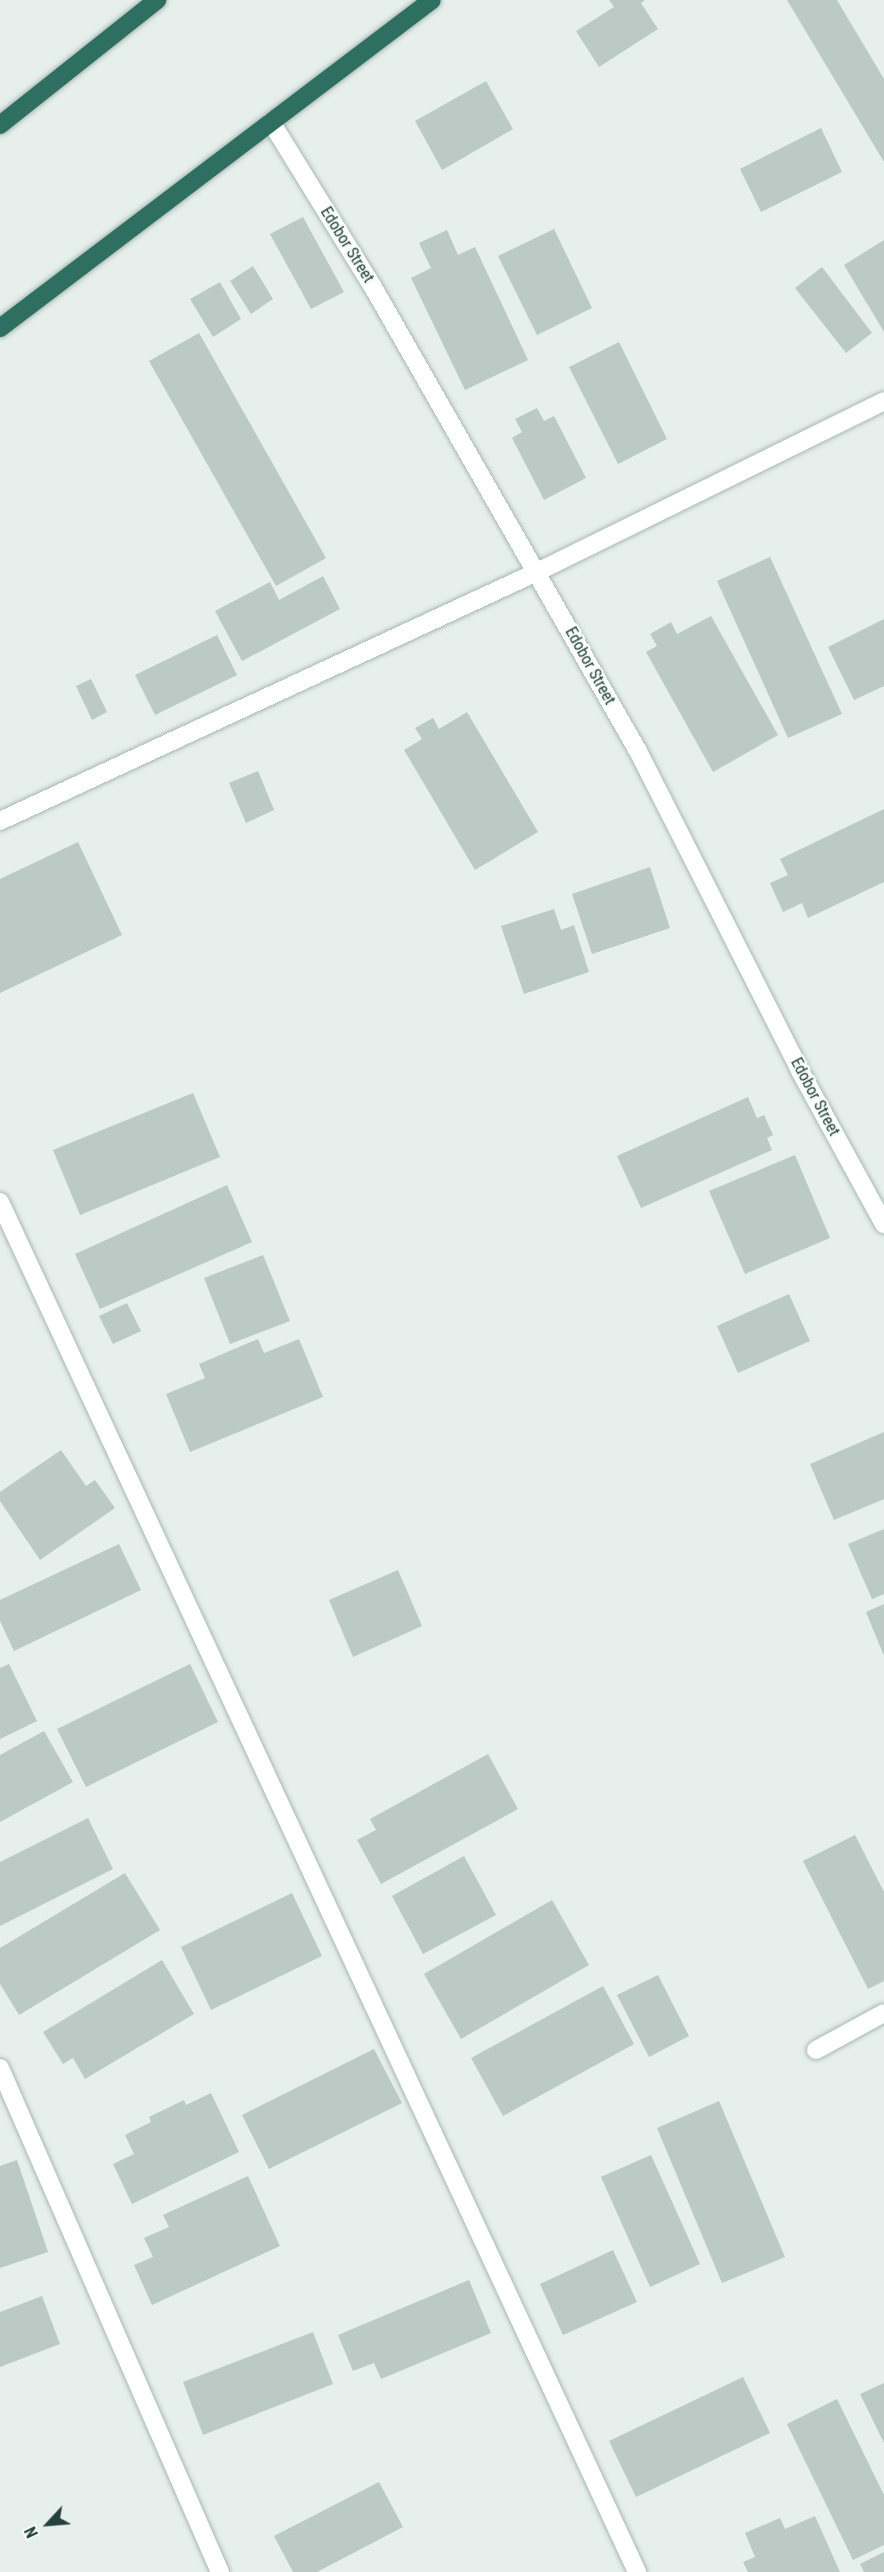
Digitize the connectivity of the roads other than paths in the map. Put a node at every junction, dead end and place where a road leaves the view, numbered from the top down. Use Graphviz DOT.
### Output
graph roads {
  1 [pos="157,0"];
  2 [pos="432,0"];
  3 [pos="271,122"];
  4 [pos="0,125"];
  5 [pos="0,328"];
  6 [pos="884,401"];
  7 [pos="537,572"];
  8 [pos="0,821"];
  9 [pos="0,1202"];
  10 [pos="884,1224"];
  11 [pos="884,2013"];
  12 [pos="816,2050"];
  13 [pos="0,2068"];
  14 [pos="220,2572"];
  15 [pos="637,2572"];
  1 -- 4 [label="highway"];
  2 -- 3 [label="highway"];
  3 -- 5 [label="highway"];
  3 -- 7 [label="street, Edobor Street"];
  6 -- 7 [label="street"];
  7 -- 8 [label="street"];
  7 -- 10 [label="street, Edobor Street"];
  9 -- 15 [label="street"];
  11 -- 12 [label="street"];
  13 -- 14 [label="street"];
}
